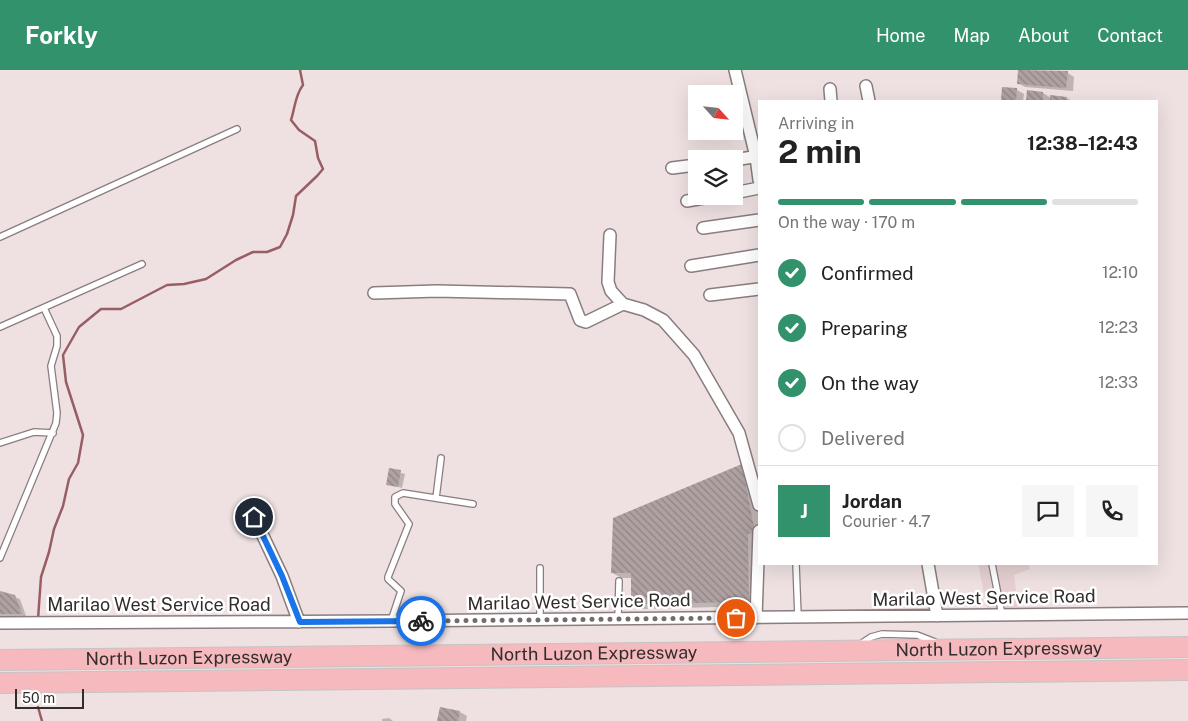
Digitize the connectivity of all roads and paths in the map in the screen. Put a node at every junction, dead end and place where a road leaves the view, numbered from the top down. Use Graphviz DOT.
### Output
graph roads {
  1 [pos="735,70"];
  2 [pos="866,86"];
  3 [pos="869,100"];
  4 [pos="237,129"];
  5 [pos="757,156"];
  6 [pos="743,158"];
  7 [pos="688,166"];
  8 [pos="672,168"];
  9 [pos="758,188"];
  10 [pos="743,191"];
  11 [pos="758,220"];
  12 [pos="703,228"];
  13 [pos="610,235"];
  14 [pos="0,237"];
  15 [pos="758,255"];
  16 [pos="142,264"];
  17 [pos="690,266"];
  18 [pos="758,289"];
  19 [pos="374,294"];
  20 [pos="710,295"];
  21 [pos="623,304"];
  22 [pos="44,308"];
  23 [pos="0,327"];
  24 [pos="53,433"];
  25 [pos="0,443"];
  26 [pos="440,458"];
  27 [pos="436,498"];
  28 [pos="758,501"];
  29 [pos="473,504"];
  30 [pos="254,517"];
  31 [pos="0,558"];
  32 [pos="758,561"];
  33 [pos="796,565"];
  34 [pos="928,565"];
  35 [pos="992,565"];
  36 [pos="540,568"];
  37 [pos="619,581"];
  38 [pos="1188,613"];
  39 [pos="937,616"];
  40 [pos="1002,616"];
  41 [pos="798,617"];
  42 [pos="756,618"];
  43 [pos="618,619"];
  44 [pos="540,620"];
  45 [pos="392,621"];
  46 [pos="300,622"];
  47 [pos="0,623"];
  48 [pos="1188,648"];
  49 [pos="0,660"];
  50 [pos="1188,670"];
  51 [pos="0,683"];
  1 -- 5 [label="street"];
  2 -- 3 [label="street"];
  4 -- 14 [label="lane"];
  5 -- 6 [label="street"];
  7 -- 8 [label="street"];
  9 -- 10 [label="street"];
  11 -- 12 [label="street"];
  13 -- 21 [label="street"];
  15 -- 17 [label="street"];
  16 -- 22 [label="lane"];
  18 -- 20 [label="street"];
  19 -- 21 [label="street"];
  21 -- 28 [label="street"];
  22 -- 23 [label="lane"];
  22 -- 24 [label="lane"];
  24 -- 25 [label="lane"];
  24 -- 31 [label="lane"];
  26 -- 27 [label="lane"];
  27 -- 29 [label="lane"];
  27 -- 45 [label="lane"];
  30 -- 46 [label="street"];
  32 -- 42 [label="street"];
  33 -- 41 [label="lane"];
  34 -- 39 [label="street"];
  35 -- 40 [label="lane"];
  36 -- 44 [label="lane"];
  37 -- 43 [label="lane"];
  38 -- 40 [label="street, Marilao West Service Road"];
  39 -- 40 [label="street, Marilao West Service Road"];
  39 -- 41 [label="street, Marilao West Service Road"];
  41 -- 42 [label="street, Marilao West Service Road"];
  42 -- 43 [label="street, Marilao West Service Road"];
  43 -- 44 [label="street, Marilao West Service Road"];
  44 -- 45 [label="street, Marilao West Service Road"];
  45 -- 46 [label="street, Marilao West Service Road"];
  46 -- 47 [label="street, Marilao West Service Road"];
  48 -- 49 [label="highway, North Luzon Expressway"];
  50 -- 51 [label="highway, North Luzon Expressway"];
}
